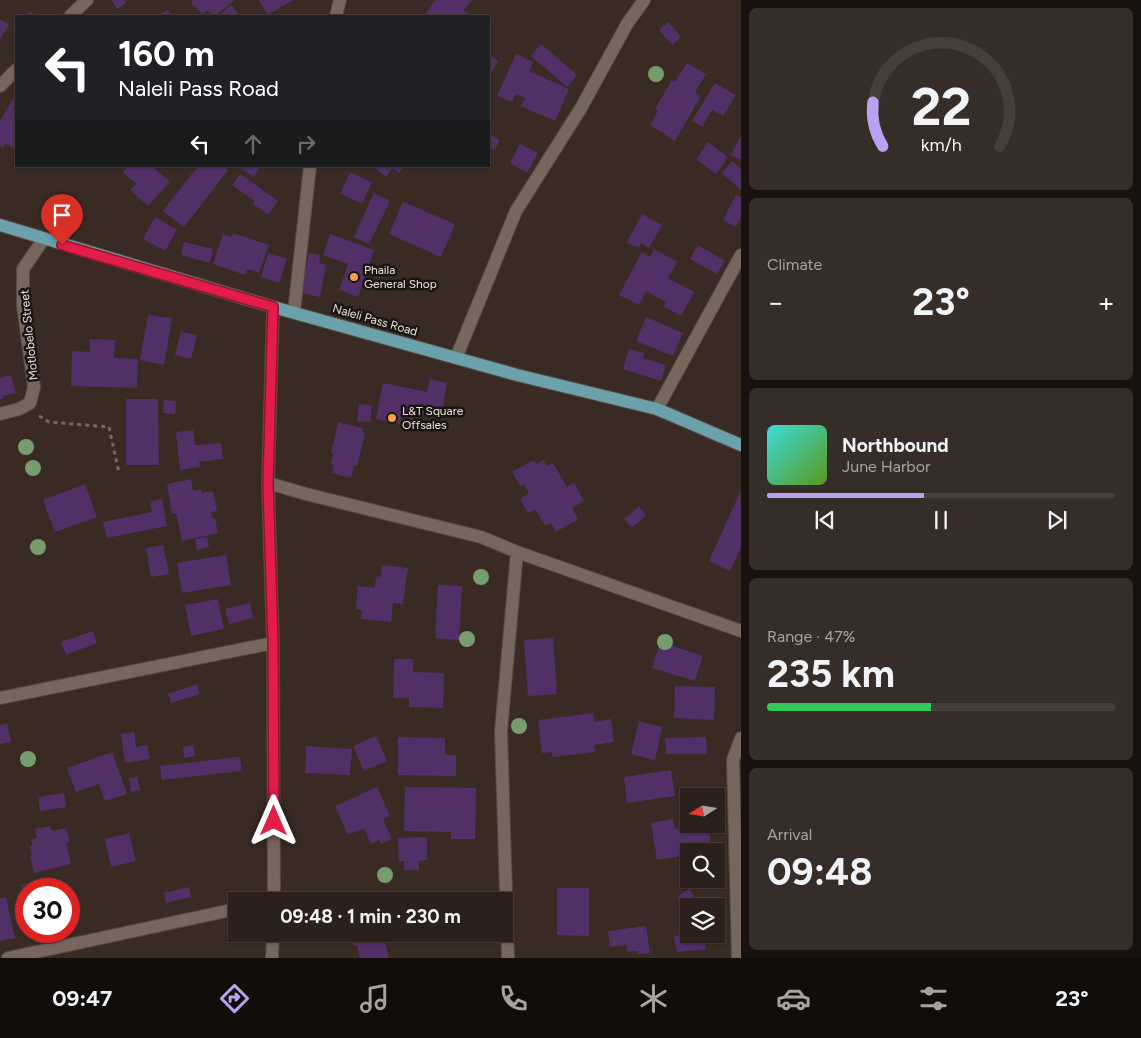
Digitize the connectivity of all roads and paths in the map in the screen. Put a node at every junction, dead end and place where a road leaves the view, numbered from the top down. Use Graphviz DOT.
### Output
graph roads {
  1 [pos="87,0"];
  2 [pos="340,0"];
  3 [pos="644,0"];
  4 [pos="71,15"];
  5 [pos="336,15"];
  6 [pos="15,71"];
  7 [pos="0,86"];
  8 [pos="310,167"];
  9 [pos="0,225"];
  10 [pos="43,240"];
  11 [pos="741,255"];
  12 [pos="273,307"];
  13 [pos="294,312"];
  14 [pos="456,358"];
  15 [pos="30,403"];
  16 [pos="656,409"];
  17 [pos="0,414"];
  18 [pos="741,445"];
  19 [pos="119,473"];
  20 [pos="268,483"];
  21 [pos="517,552"];
  22 [pos="741,631"];
  23 [pos="273,642"];
  24 [pos="0,698"];
  25 [pos="741,738"];
  26 [pos="273,892"];
  27 [pos="228,911"];
  28 [pos="273,942"];
  29 [pos="8,958"];
  30 [pos="272,958"];
  31 [pos="508,958"];
  32 [pos="738,958"];
  1 -- 4 [label="street"];
  2 -- 5 [label="street"];
  3 -- 14 [label="street"];
  6 -- 7 [label="street"];
  8 -- 13 [label="street"];
  9 -- 10 [label="main road, Naleli Pass Road"];
  10 -- 12 [label="main road, Naleli Pass Road"];
  10 -- 15 [label="street, Motlobelo Street"];
  11 -- 16 [label="street"];
  12 -- 13 [label="main road, Naleli Pass Road"];
  12 -- 20 [label="street"];
  13 -- 14 [label="main road, Naleli Pass Road"];
  14 -- 16 [label="main road, Naleli Pass Road"];
  15 -- 17 [label="street"];
  15 -- 19 [label="path"];
  16 -- 18 [label="main road, Naleli Pass Road"];
  20 -- 21 [label="street"];
  20 -- 23 [label="street"];
  21 -- 22 [label="street"];
  21 -- 31 [label="street"];
  23 -- 24 [label="street"];
  23 -- 26 [label="street"];
  25 -- 32 [label="street"];
  27 -- 29 [label="street"];
  28 -- 30 [label="street"];
}
